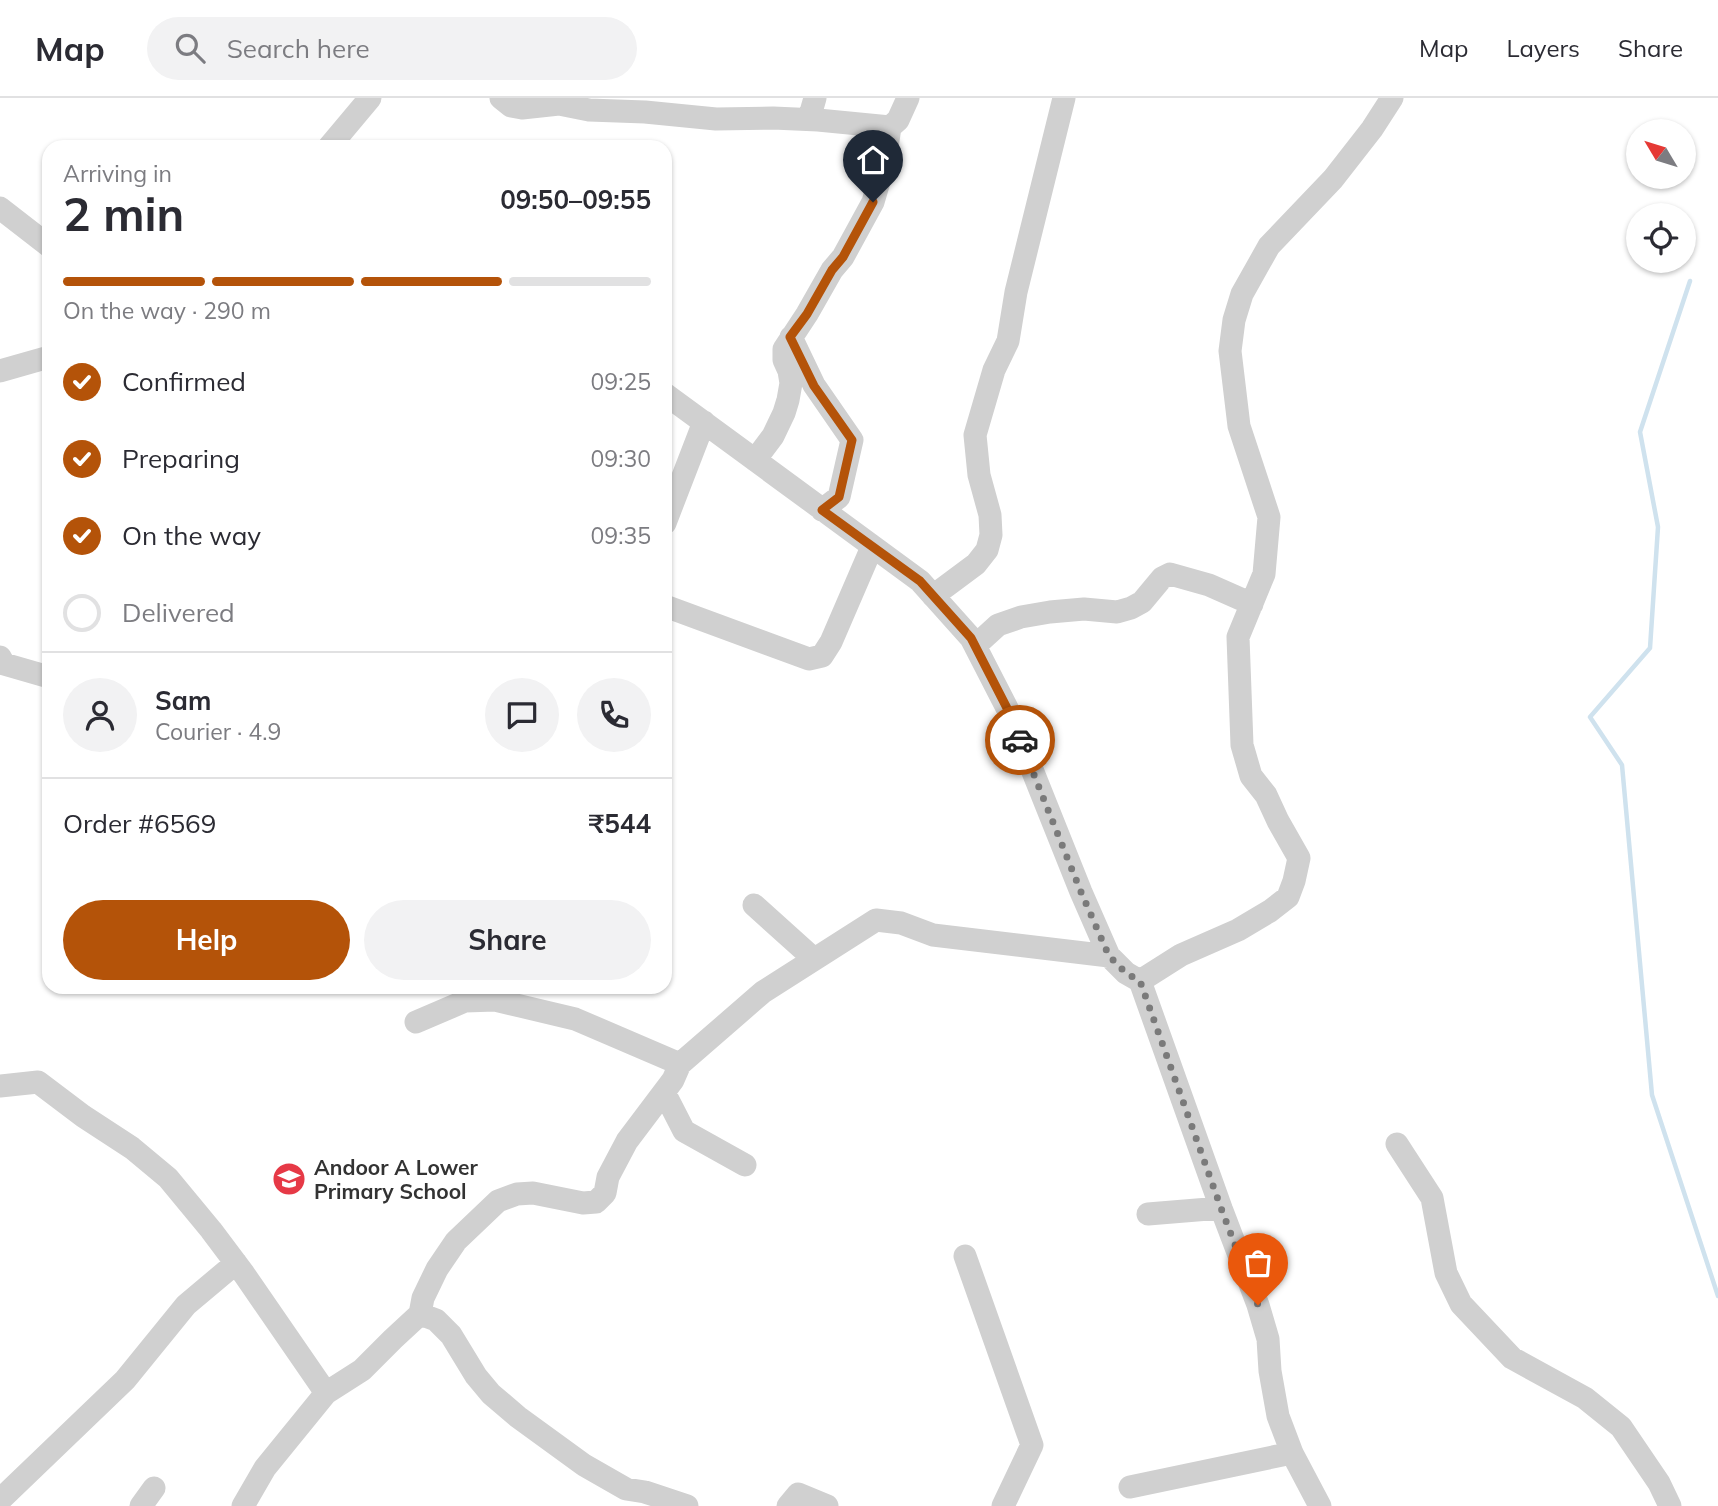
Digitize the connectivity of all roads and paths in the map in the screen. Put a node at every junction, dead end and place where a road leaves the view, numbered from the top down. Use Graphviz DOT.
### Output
graph roads {
  1 [pos="370,98"];
  2 [pos="501,98"];
  3 [pos="908,98"];
  4 [pos="1064,98"];
  5 [pos="1392,98"];
  6 [pos="812,109"];
  7 [pos="890,127"];
  8 [pos="335,140"];
  9 [pos="0,208"];
  10 [pos="42,241"];
  11 [pos="790,337"];
  12 [pos="42,359"];
  13 [pos="0,371"];
  14 [pos="672,399"];
  15 [pos="704,422"];
  16 [pos="755,460"];
  17 [pos="672,505"];
  18 [pos="822,510"];
  19 [pos="872,547"];
  20 [pos="933,596"];
  21 [pos="1252,604"];
  22 [pos="672,609"];
  23 [pos="975,646"];
  24 [pos="0,657"];
  25 [pos="42,675"];
  26 [pos="754,905"];
  27 [pos="1109,956"];
  28 [pos="814,959"];
  29 [pos="1140,981"];
  30 [pos="416,1022"];
  31 [pos="680,1064"];
  32 [pos="0,1086"];
  33 [pos="664,1092"];
  34 [pos="1397,1144"];
  35 [pos="745,1165"];
  36 [pos="1221,1208"];
  37 [pos="1147,1214"];
  38 [pos="965,1256"];
  39 [pos="236,1264"];
  40 [pos="420,1314"];
  41 [pos="326,1393"];
  42 [pos="1292,1453"];
  43 [pos="1130,1487"];
  44 [pos="154,1488"];
  45 [pos="7,1501"];
  46 [pos="141,1506"];
  47 [pos="243,1506"];
  48 [pos="687,1506"];
  49 [pos="788,1506"];
  50 [pos="827,1506"];
  51 [pos="1003,1506"];
  52 [pos="1320,1506"];
  53 [pos="1670,1506"];
  1 -- 8 [label="street"];
  2 -- 6 [label="street"];
  3 -- 7 [label="street"];
  4 -- 20 [label="street"];
  5 -- 21 [label="street"];
  6 -- 7 [label="street"];
  7 -- 11 [label="street"];
  9 -- 10 [label="street"];
  11 -- 16 [label="street"];
  11 -- 18 [label="street"];
  12 -- 13 [label="street"];
  14 -- 15 [label="street"];
  15 -- 16 [label="street"];
  15 -- 17 [label="street"];
  16 -- 18 [label="street"];
  18 -- 19 [label="street"];
  19 -- 20 [label="street"];
  19 -- 22 [label="street"];
  20 -- 23 [label="street"];
  21 -- 23 [label="street"];
  21 -- 29 [label="street"];
  23 -- 27 [label="street"];
  24 -- 25 [label="street"];
  26 -- 28 [label="street"];
  27 -- 28 [label="street"];
  27 -- 29 [label="street"];
  28 -- 31 [label="street"];
  29 -- 36 [label="street"];
  30 -- 31 [label="street"];
  31 -- 33 [label="street"];
  32 -- 39 [label="street"];
  33 -- 35 [label="street"];
  33 -- 40 [label="street"];
  34 -- 53 [label="street"];
  36 -- 37 [label="street"];
  36 -- 42 [label="street"];
  38 -- 51 [label="street"];
  39 -- 41 [label="street"];
  39 -- 45 [label="street"];
  40 -- 41 [label="street"];
  40 -- 48 [label="street"];
  41 -- 47 [label="street"];
  42 -- 43 [label="street"];
  42 -- 52 [label="street"];
  44 -- 46 [label="street"];
  49 -- 50 [label="street"];
}
